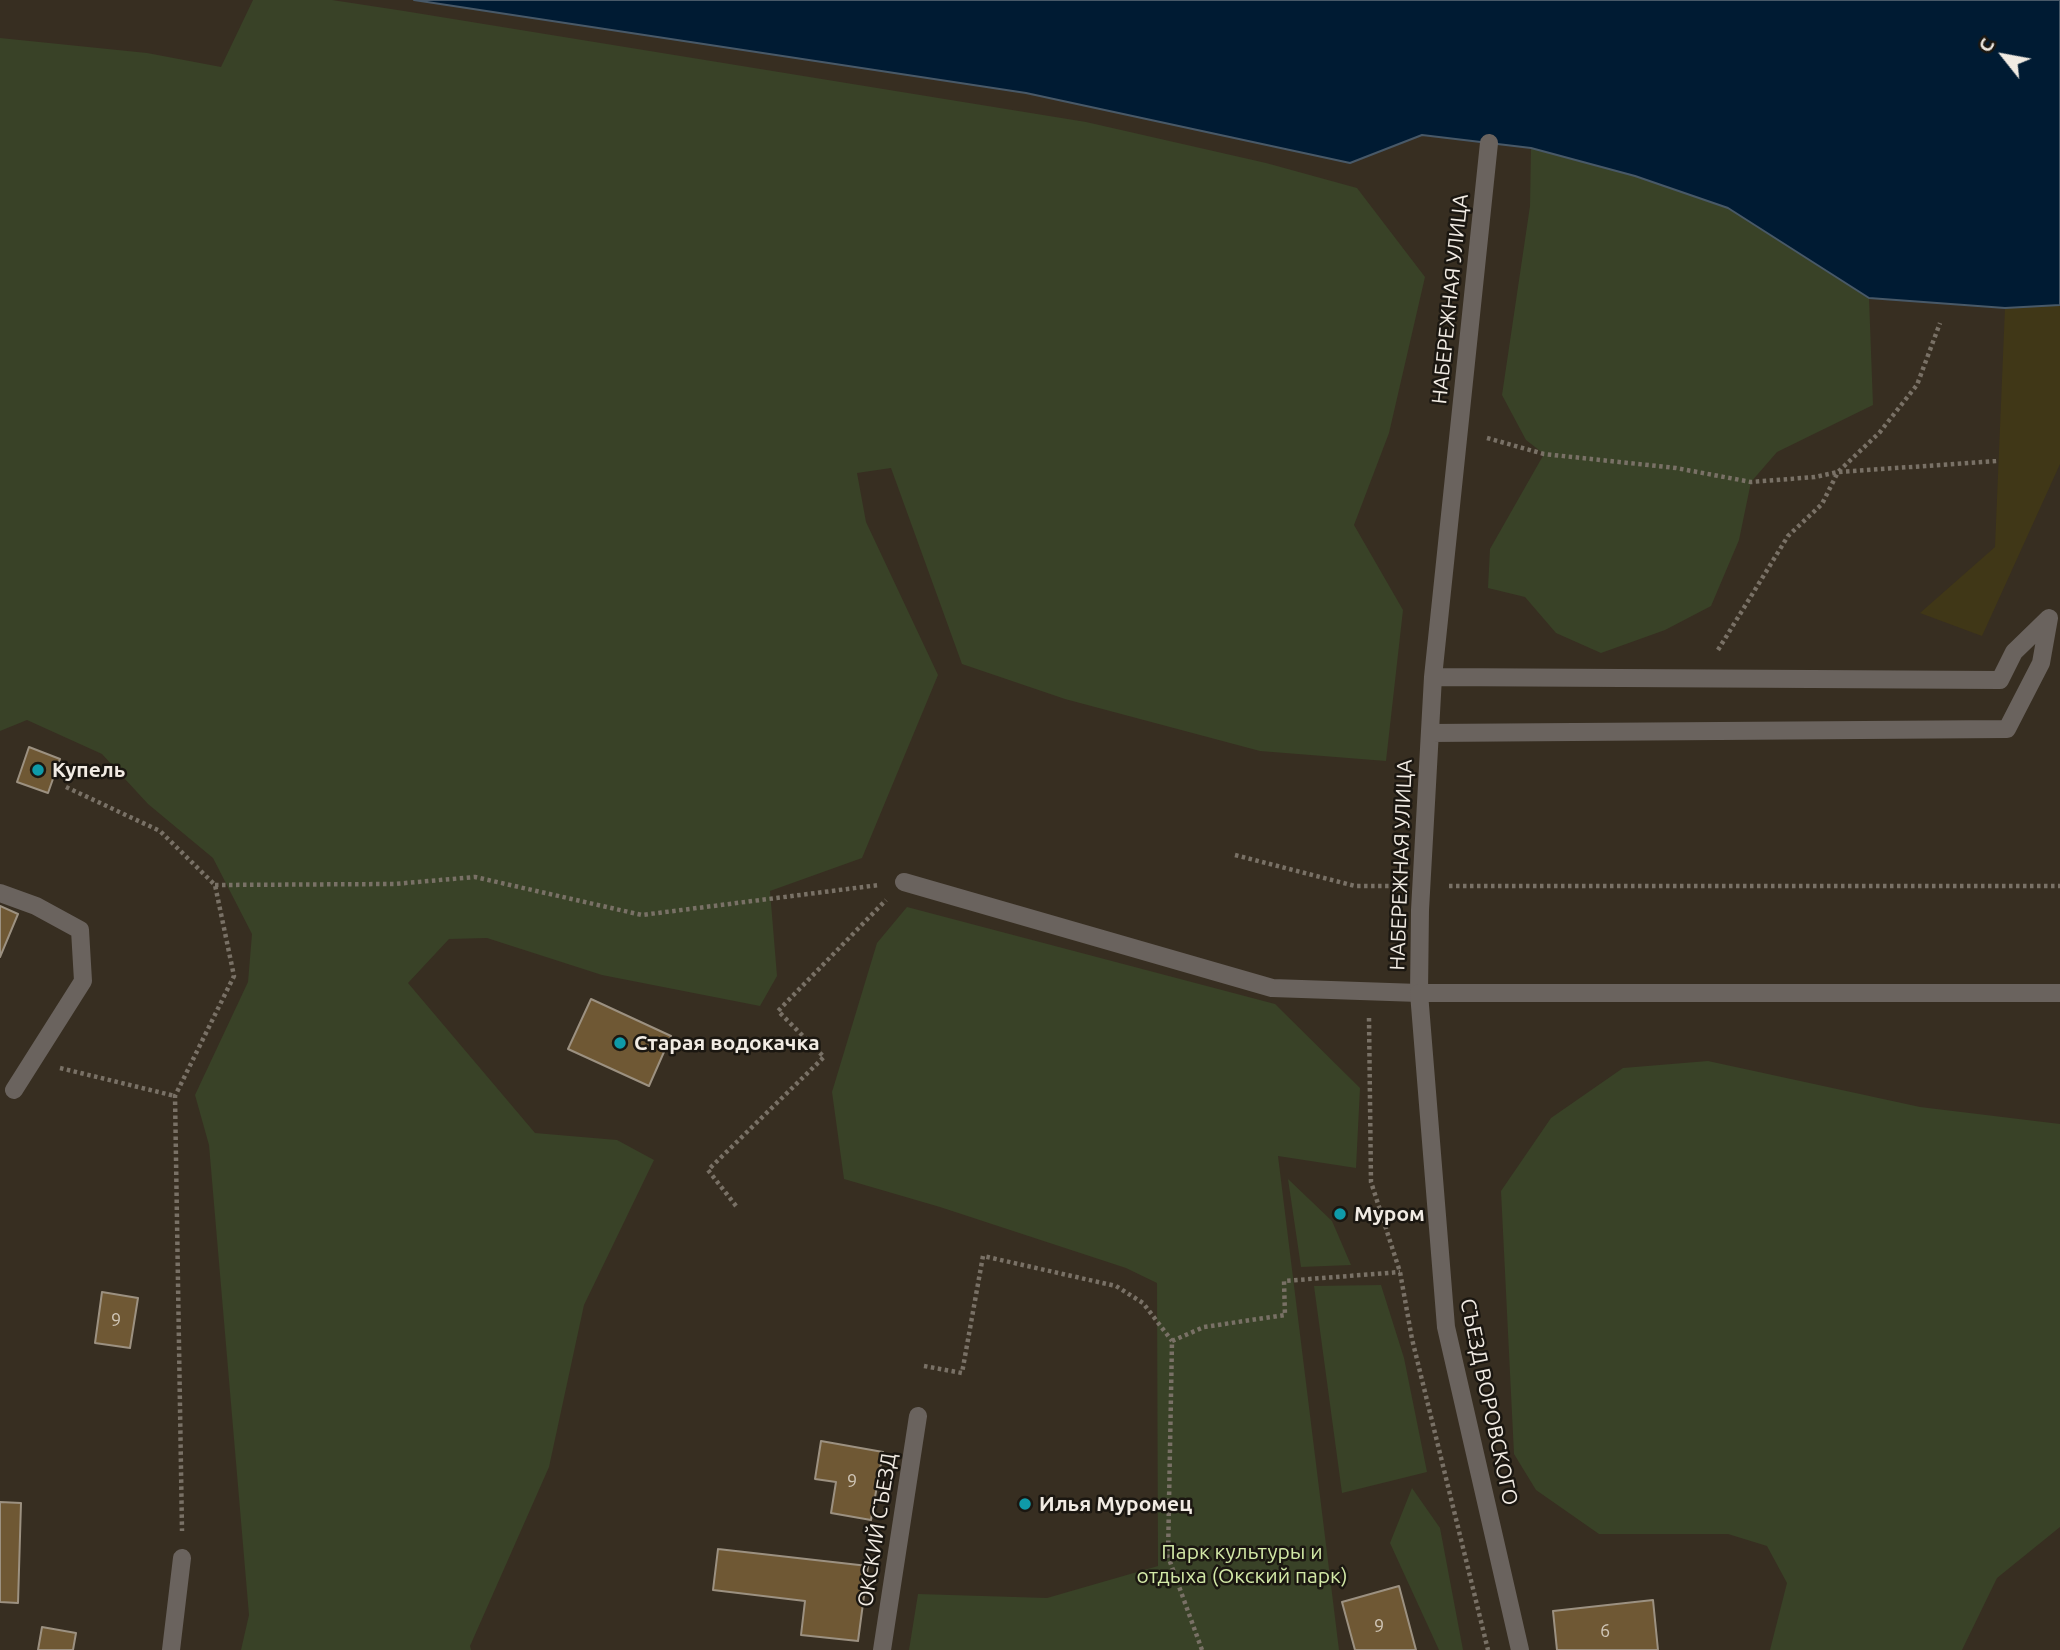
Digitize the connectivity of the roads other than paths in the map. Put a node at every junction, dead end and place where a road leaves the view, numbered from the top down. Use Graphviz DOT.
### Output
graph roads {
  1 [pos="1489,143"];
  2 [pos="1433,677"];
  3 [pos="1430,733"];
  4 [pos="904,882"];
  5 [pos="0,893"];
  6 [pos="1419,993"];
  7 [pos="2060,993"];
  8 [pos="14,1090"];
  9 [pos="918,1416"];
  10 [pos="183,1558"];
  11 [pos="171,1650"];
  12 [pos="882,1650"];
  13 [pos="1520,1650"];
  1 -- 2 [label="street, НАБЕРЕЖНАЯ УЛИЦА"];
  2 -- 3 [label="street, НАБЕРЕЖНАЯ УЛИЦА"];
  2 -- 3 [label="street"];
  3 -- 6 [label="street, НАБЕРЕЖНАЯ УЛИЦА"];
  4 -- 6 [label="street"];
  5 -- 8 [label="street"];
  6 -- 7 [label="street, НАБЕРЕЖНАЯ УЛИЦА"];
  6 -- 13 [label="street, СЪЕЗД ВОРОВСКОГО"];
  9 -- 12 [label="street, ОКСКИЙ СЪЕЗД"];
  10 -- 11 [label="street"];
}
